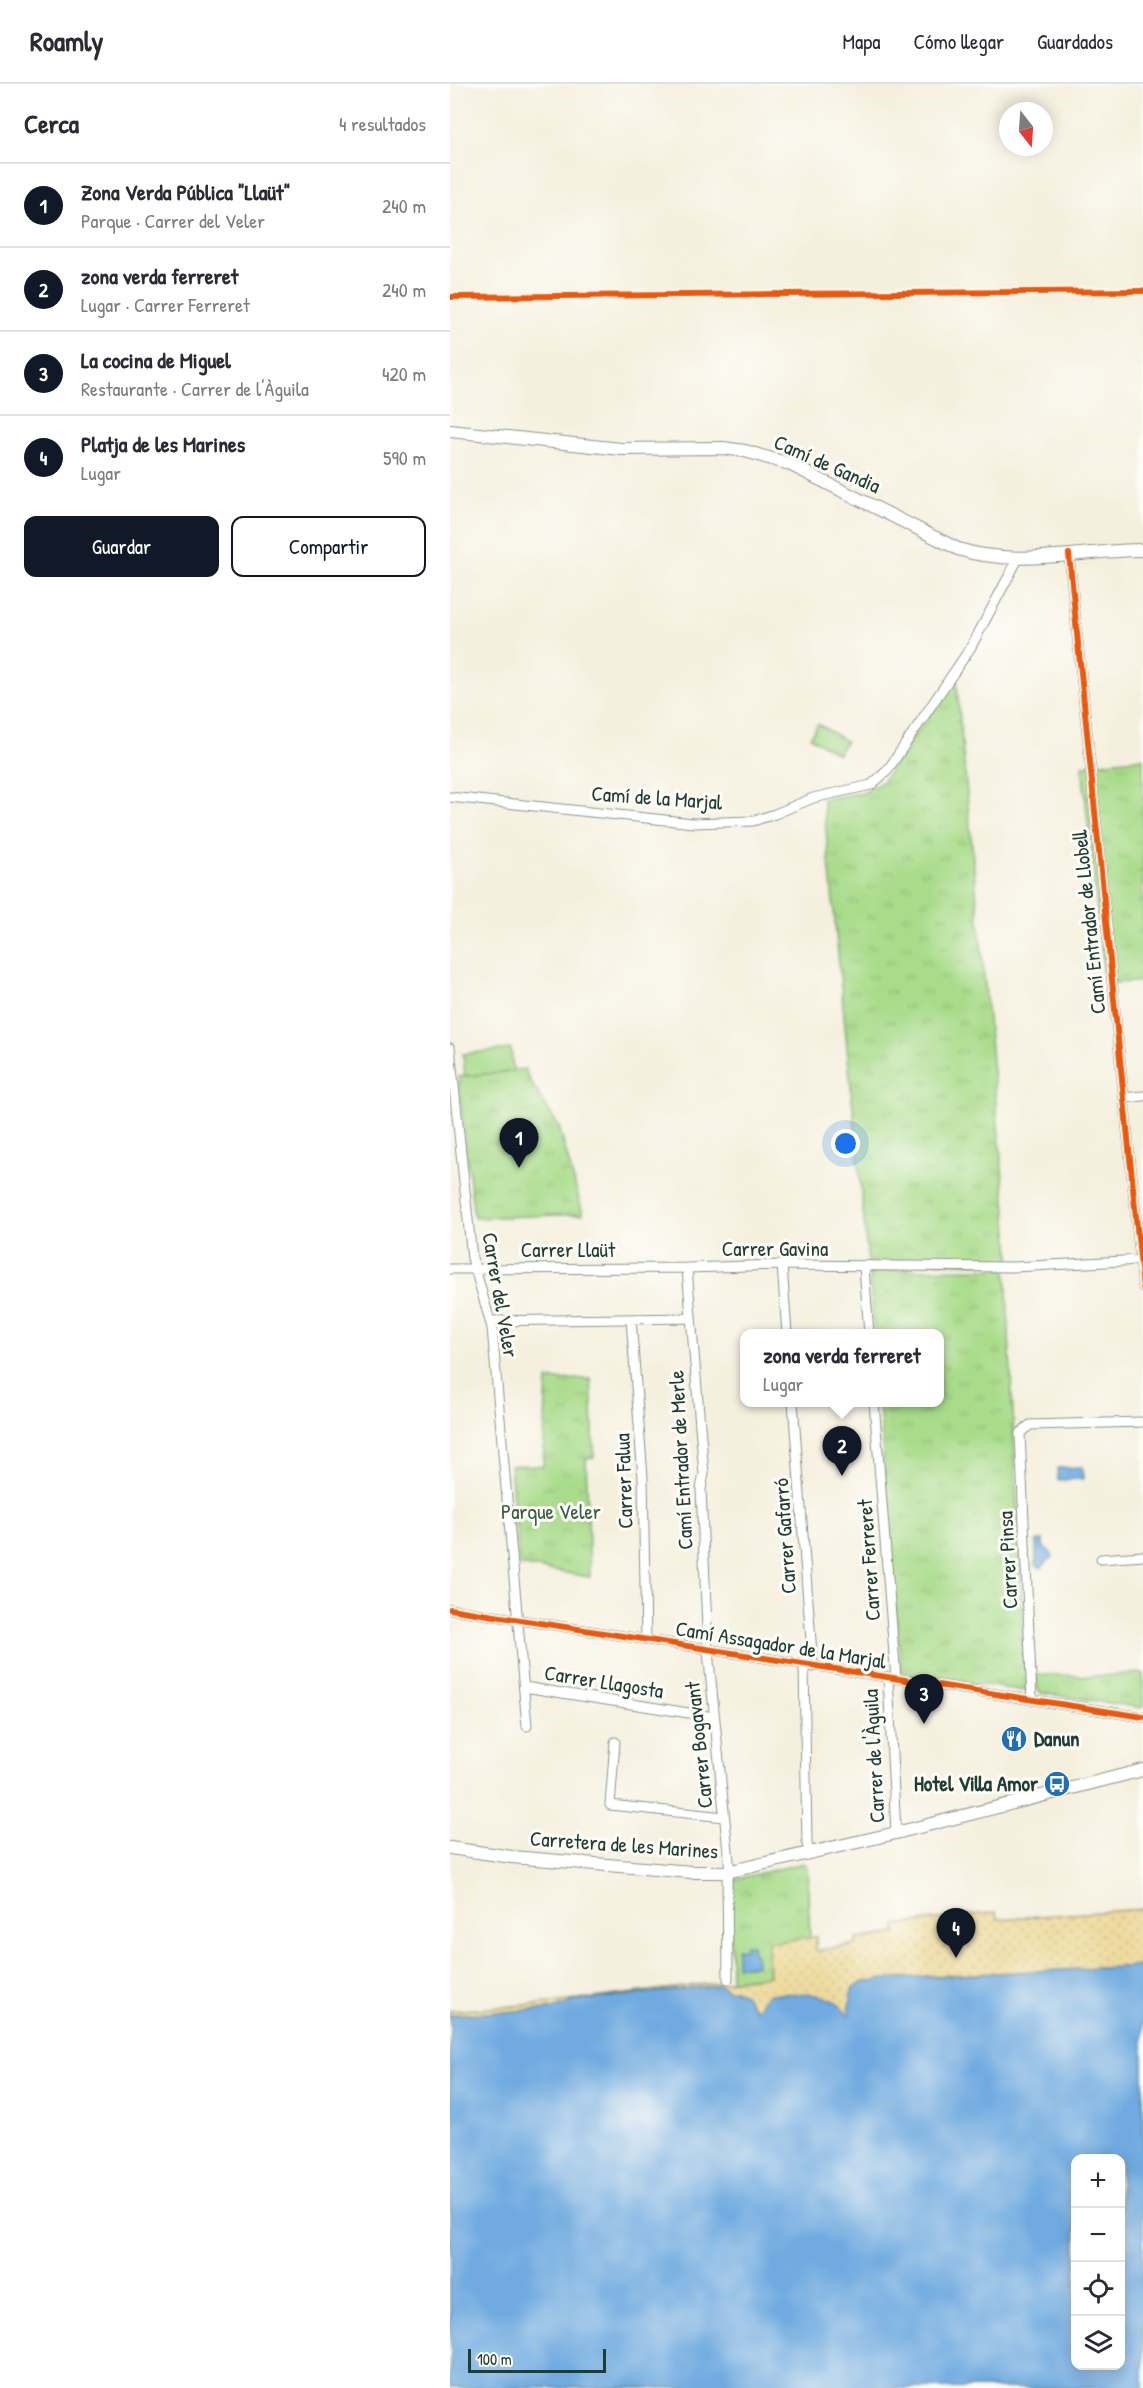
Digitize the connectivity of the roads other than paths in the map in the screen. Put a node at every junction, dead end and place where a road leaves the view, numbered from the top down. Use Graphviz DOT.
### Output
graph roads {
  1 [pos="450,431"];
  2 [pos="1143,550"];
  3 [pos="1069,554"];
  4 [pos="1019,557"];
  5 [pos="450,797"];
  6 [pos="450,1048"];
  7 [pos="1143,1096"];
  8 [pos="1124,1098"];
  9 [pos="1143,1177"];
  10 [pos="1132,1179"];
  11 [pos="782,1265"];
  12 [pos="1142,1266"];
  13 [pos="864,1267"];
  14 [pos="687,1268"];
  15 [pos="450,1269"];
  16 [pos="475,1269"];
  17 [pos="1143,1287"];
  18 [pos="691,1318"];
  19 [pos="632,1319"];
  20 [pos="490,1321"];
  21 [pos="787,1329"];
  22 [pos="869,1329"];
  23 [pos="793,1407"];
  24 [pos="874,1407"];
  25 [pos="1143,1422"];
  26 [pos="1143,1556"];
  27 [pos="1101,1559"];
  28 [pos="450,1610"];
  29 [pos="518,1621"];
  30 [pos="646,1640"];
  31 [pos="708,1651"];
  32 [pos="809,1666"];
  33 [pos="892,1678"];
  34 [pos="524,1687"];
  35 [pos="1032,1700"];
  36 [pos="714,1717"];
  37 [pos="1143,1717"];
  38 [pos="527,1726"];
  39 [pos="615,1742"];
  40 [pos="1143,1770"];
  41 [pos="724,1817"];
  42 [pos="896,1833"];
  43 [pos="450,1848"];
  44 [pos="810,1854"];
  45 [pos="729,1871"];
  46 [pos="728,1979"];
  1 -- 4 [label="main road, Camí de Gandia"];
  2 -- 3 [label="main road, Camí de Gandia"];
  3 -- 4 [label="main road, Camí de Gandia"];
  3 -- 8 [label="street, Camí Entrador de Llobell"];
  4 -- 5 [label="street, Camí de la Marjal"];
  6 -- 16 [label="street, Carrer del Veler"];
  7 -- 8 [label="street"];
  8 -- 10 [label="street, Camí Entrador de Llobell"];
  9 -- 10 [label="street"];
  10 -- 12 [label="street, Camí Entrador de Llobell"];
  11 -- 13 [label="street, Carrer Gavina"];
  11 -- 14 [label="street, Carrer Gavina"];
  11 -- 21 [label="street"];
  12 -- 13 [label="street, Carrer Gavina"];
  12 -- 17 [label="street, Camí Entrador de Llobell"];
  13 -- 22 [label="street"];
  14 -- 16 [label="street, Carrer Llaüt"];
  14 -- 18 [label="street, Camí Entrador de Merle"];
  15 -- 16 [label="street, Carrer Llaüt"];
  16 -- 20 [label="street, Carrer del Veler"];
  18 -- 19 [label="street"];
  18 -- 31 [label="street, Camí Entrador de Merle"];
  19 -- 20 [label="street"];
  19 -- 30 [label="street, Carrer Falua"];
  20 -- 29 [label="street, Carrer del Veler"];
  23 -- 32 [label="street, Carrer Gafarró"];
  24 -- 33 [label="street, Carrer Ferreret"];
  25 -- 35 [label="street, Carrer Pinsa"];
  26 -- 27 [label="street"];
  28 -- 29 [label="street, Camí Assagador de la Marjal"];
  29 -- 30 [label="street, Camí Assagador de la Marjal"];
  29 -- 34 [label="street, Carrer Llagosta"];
  30 -- 31 [label="street, Camí Assagador de la Marjal"];
  31 -- 32 [label="street, Camí Assagador de la Marjal"];
  31 -- 36 [label="street, Carrer Bogavant"];
  32 -- 33 [label="street, Camí Assagador de la Marjal"];
  32 -- 44 [label="street, Carrer Gafarró"];
  33 -- 35 [label="street, Camí Assagador de la Marjal"];
  33 -- 42 [label="street, Carrer de l'Àguila"];
  34 -- 36 [label="street, Carrer Llagosta"];
  34 -- 38 [label="street, Carrer Llagosta"];
  35 -- 37 [label="street, Camí Assagador de la Marjal"];
  36 -- 41 [label="street, Carrer Bogavant"];
  39 -- 41 [label="street"];
  40 -- 42 [label="main road, Carretera de les Marines"];
  41 -- 45 [label="street, Carrer Bogavant"];
  42 -- 44 [label="main road, Carretera de les Marines"];
  43 -- 45 [label="main road, Carretera de les Marines"];
  44 -- 45 [label="main road, Carretera de les Marines"];
  45 -- 46 [label="street, Carrer Bogavant"];
}
